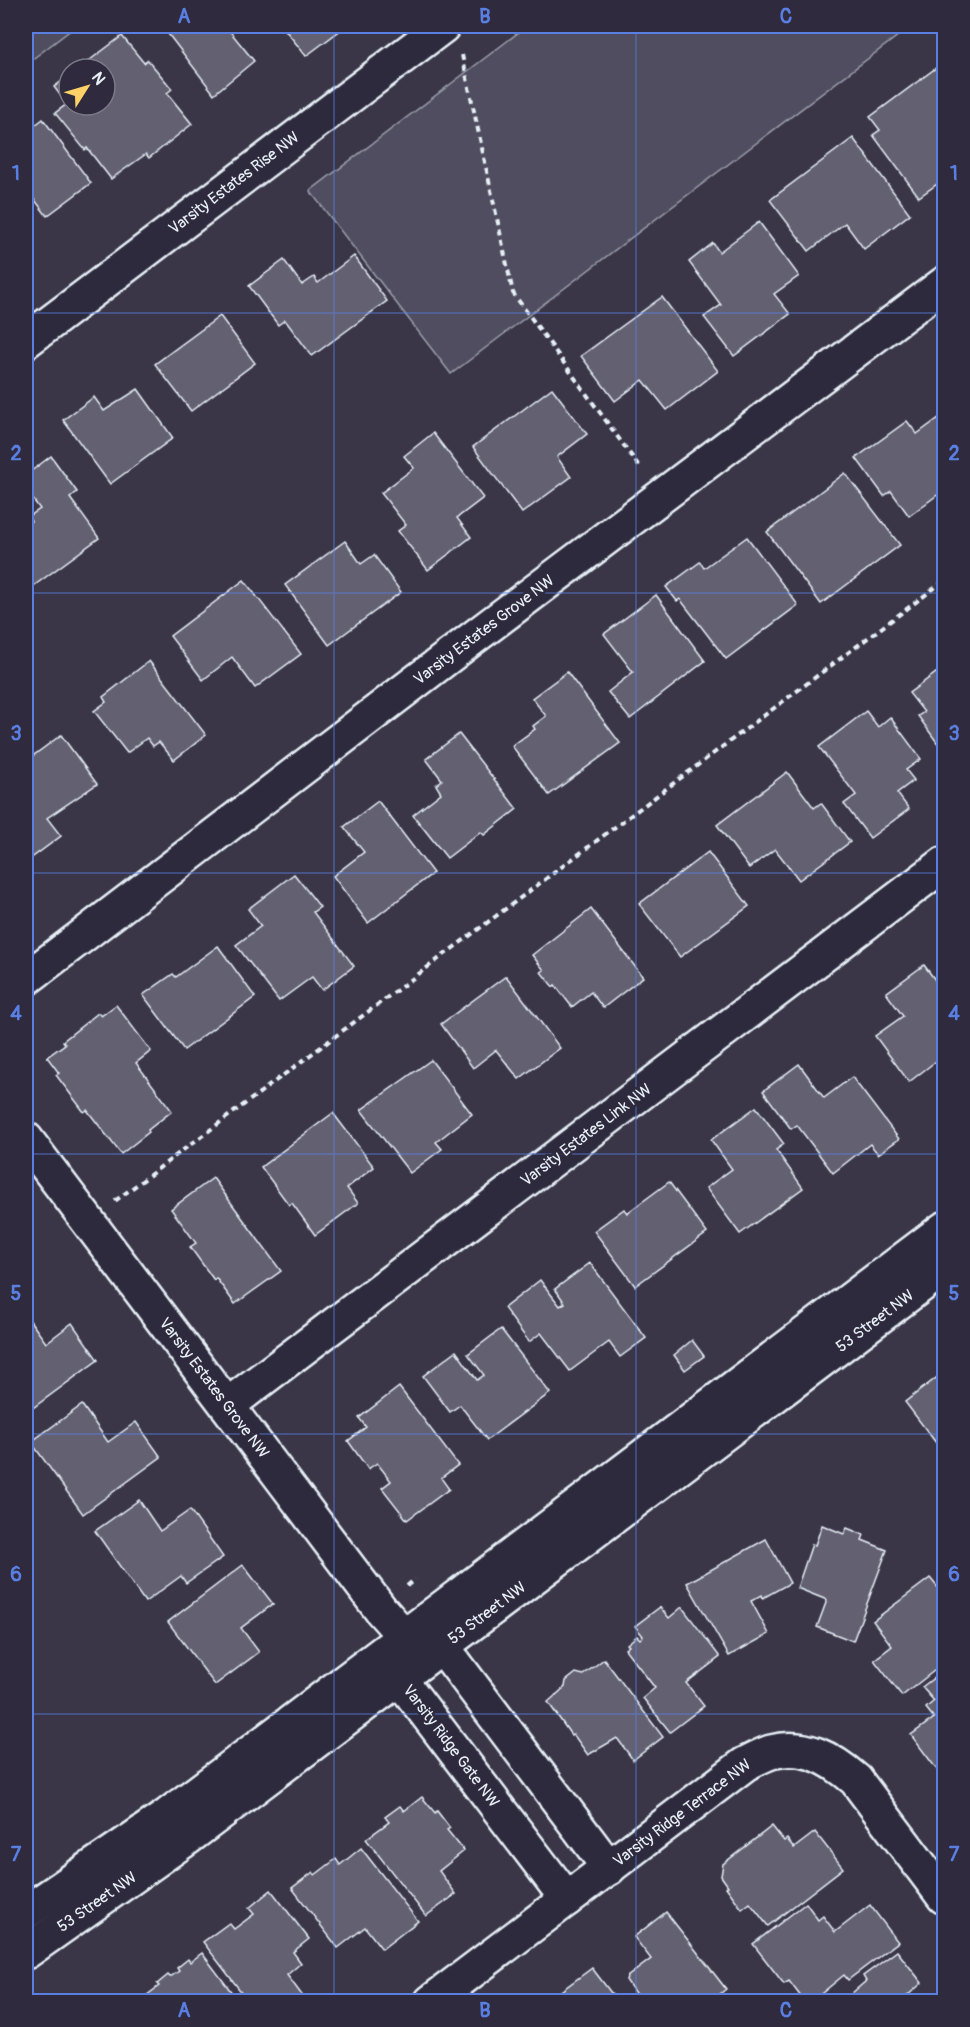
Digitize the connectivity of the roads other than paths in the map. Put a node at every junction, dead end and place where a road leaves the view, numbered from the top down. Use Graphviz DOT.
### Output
graph roads {
  1 [pos="451,36"];
  2 [pos="945,284"];
  3 [pos="26,341"];
  4 [pos="945,864"];
  5 [pos="26,979"];
  6 [pos="26,1138"];
  7 [pos="945,1229"];
  8 [pos="945,1268"];
  9 [pos="228,1405"];
  10 [pos="404,1636"];
  11 [pos="442,1647"];
  12 [pos="400,1678"];
  13 [pos="609,1868"];
  14 [pos="945,1897"];
  15 [pos="567,1899"];
  16 [pos="26,1912"];
  17 [pos="26,1952"];
  18 [pos="431,2001"];
  1 -- 3 [label="street, Varsity Estates Rise NW"];
  2 -- 5 [label="street, Varsity Estates Grove NW"];
  4 -- 9 [label="street, Varsity Estates Link NW"];
  6 -- 9 [label="street, Varsity Estates Grove NW"];
  7 -- 10 [label="street, 53 Street NW"];
  8 -- 11 [label="street, 53 Street NW"];
  9 -- 10 [label="street, Varsity Estates Grove NW"];
  10 -- 11 [label="street"];
  10 -- 12 [label="street, Varsity Ridge Gate NW"];
  10 -- 16 [label="street, 53 Street NW"];
  11 -- 12 [label="street, 53 Street NW"];
  11 -- 13 [label="street"];
  12 -- 15 [label="street, Varsity Ridge Gate NW"];
  12 -- 17 [label="street, 53 Street NW"];
  13 -- 14 [label="street, Varsity Ridge Terrace NW"];
  13 -- 15 [label="street, Varsity Ridge Terrace NW"];
  15 -- 18 [label="street, Varsity Ridge Terrace NW"];
}
